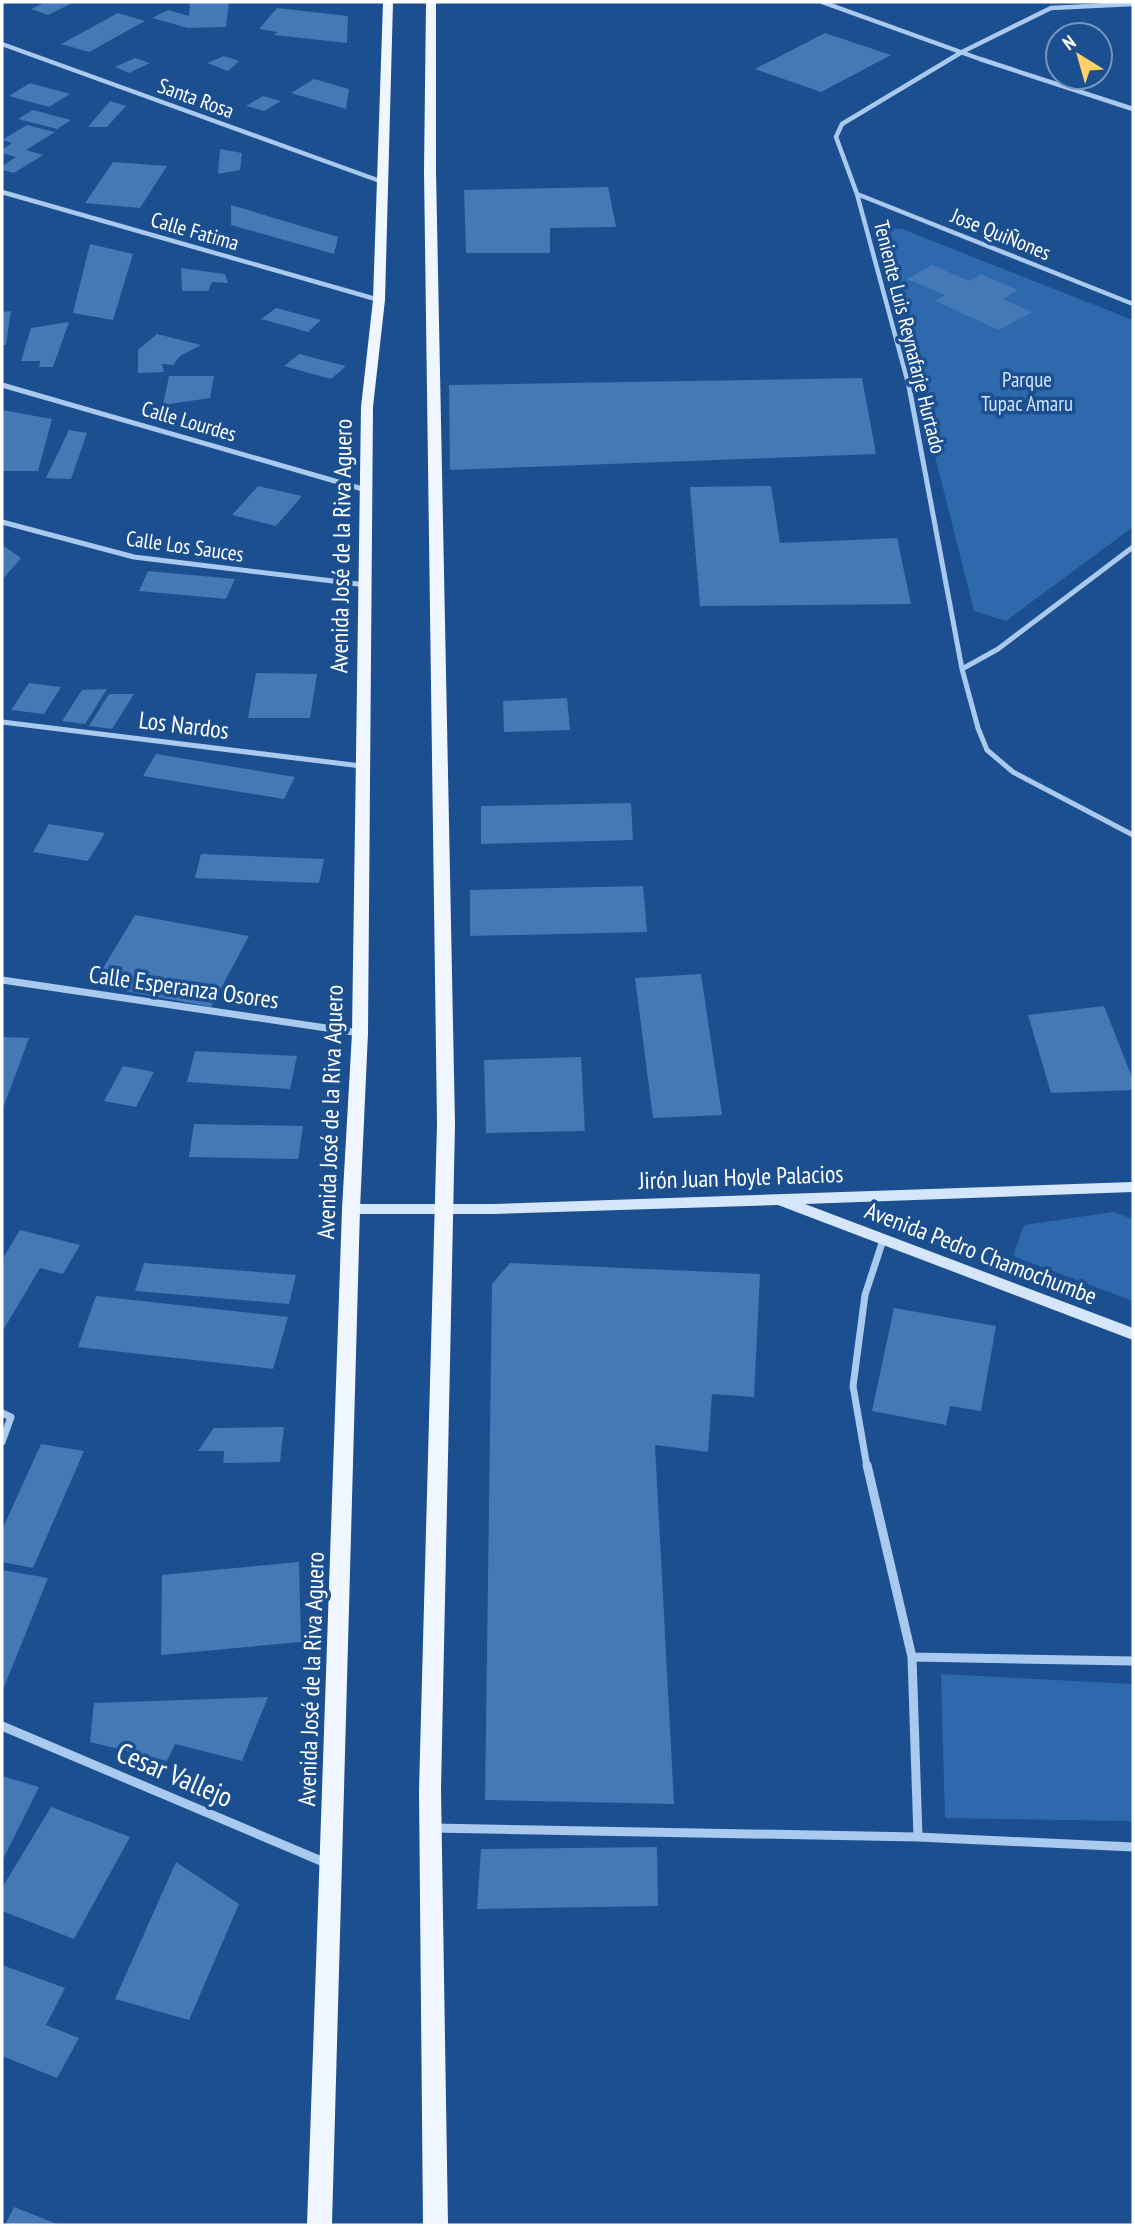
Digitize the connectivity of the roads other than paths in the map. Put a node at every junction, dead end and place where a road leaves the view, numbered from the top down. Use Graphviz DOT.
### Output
graph roads {
  1 [pos="388,2"];
  2 [pos="431,2"];
  3 [pos="822,2"];
  4 [pos="1133,4"];
  5 [pos="2,44"];
  6 [pos="962,52"];
  7 [pos="1133,109"];
  8 [pos="380,181"];
  9 [pos="2,192"];
  10 [pos="857,194"];
  11 [pos="379,300"];
  12 [pos="1133,304"];
  13 [pos="2,384"];
  14 [pos="366,490"];
  15 [pos="2,522"];
  16 [pos="1133,547"];
  17 [pos="366,585"];
  18 [pos="962,670"];
  19 [pos="2,722"];
  20 [pos="361,766"];
  21 [pos="1133,835"];
  22 [pos="2,980"];
  23 [pos="360,1033"];
  24 [pos="1130,1189"];
  25 [pos="775,1198"];
  26 [pos="351,1209"];
  27 [pos="446,1209"];
  28 [pos="883,1240"];
  29 [pos="1133,1334"];
  30 [pos="2,1413"];
  31 [pos="2,1442"];
  32 [pos="912,1657"];
  33 [pos="1133,1661"];
  34 [pos="2,1726"];
  35 [pos="430,1828"];
  36 [pos="918,1838"];
  37 [pos="1133,1847"];
  38 [pos="330,1865"];
  39 [pos="319,2225"];
  40 [pos="436,2225"];
  1 -- 8 [label="main road, Avenida José de la Riva Aguero"];
  2 -- 27 [label="main road"];
  3 -- 6 [label="street"];
  4 -- 6 [label="street, Teniente Luis Reynafarje Hurtado"];
  5 -- 8 [label="street, Santa Rosa"];
  6 -- 7 [label="street"];
  6 -- 10 [label="street, Teniente Luis Reynafarje Hurtado"];
  8 -- 11 [label="main road, Avenida José de la Riva Aguero"];
  9 -- 11 [label="street, Calle Fatima"];
  10 -- 12 [label="street, Jose QuiÑones"];
  10 -- 18 [label="street, Teniente Luis Reynafarje Hurtado"];
  11 -- 14 [label="main road, Avenida José de la Riva Aguero"];
  13 -- 14 [label="street, Calle Lourdes"];
  14 -- 17 [label="main road, Avenida José de la Riva Aguero"];
  15 -- 17 [label="street, Calle Los Sauces"];
  16 -- 18 [label="street"];
  17 -- 20 [label="main road, Avenida José de la Riva Aguero"];
  18 -- 21 [label="street, Teniente Luis Reynafarje Hurtado"];
  19 -- 20 [label="street, Los Nardos"];
  20 -- 23 [label="main road, Avenida José de la Riva Aguero"];
  22 -- 23 [label="street, Calle Esperanza Osores"];
  23 -- 26 [label="main road, Avenida José de la Riva Aguero"];
  24 -- 25 [label="street, Jirón Juan Hoyle Palacios"];
  25 -- 27 [label="street, Jirón Juan Hoyle Palacios"];
  25 -- 28 [label="street, Avenida Pedro Chamochumbe"];
  26 -- 27 [label="street, Jirón Juan Hoyle Palacios"];
  26 -- 38 [label="main road, Avenida José de la Riva Aguero"];
  27 -- 35 [label="main road"];
  28 -- 29 [label="street, Avenida Pedro Chamochumbe"];
  28 -- 32 [label="street"];
  30 -- 31 [label="street"];
  32 -- 33 [label="street"];
  32 -- 36 [label="street"];
  34 -- 38 [label="street, Cesar Vallejo"];
  35 -- 36 [label="street"];
  35 -- 40 [label="main road"];
  36 -- 37 [label="street"];
  38 -- 39 [label="main road, Avenida José de la Riva Aguero"];
}
